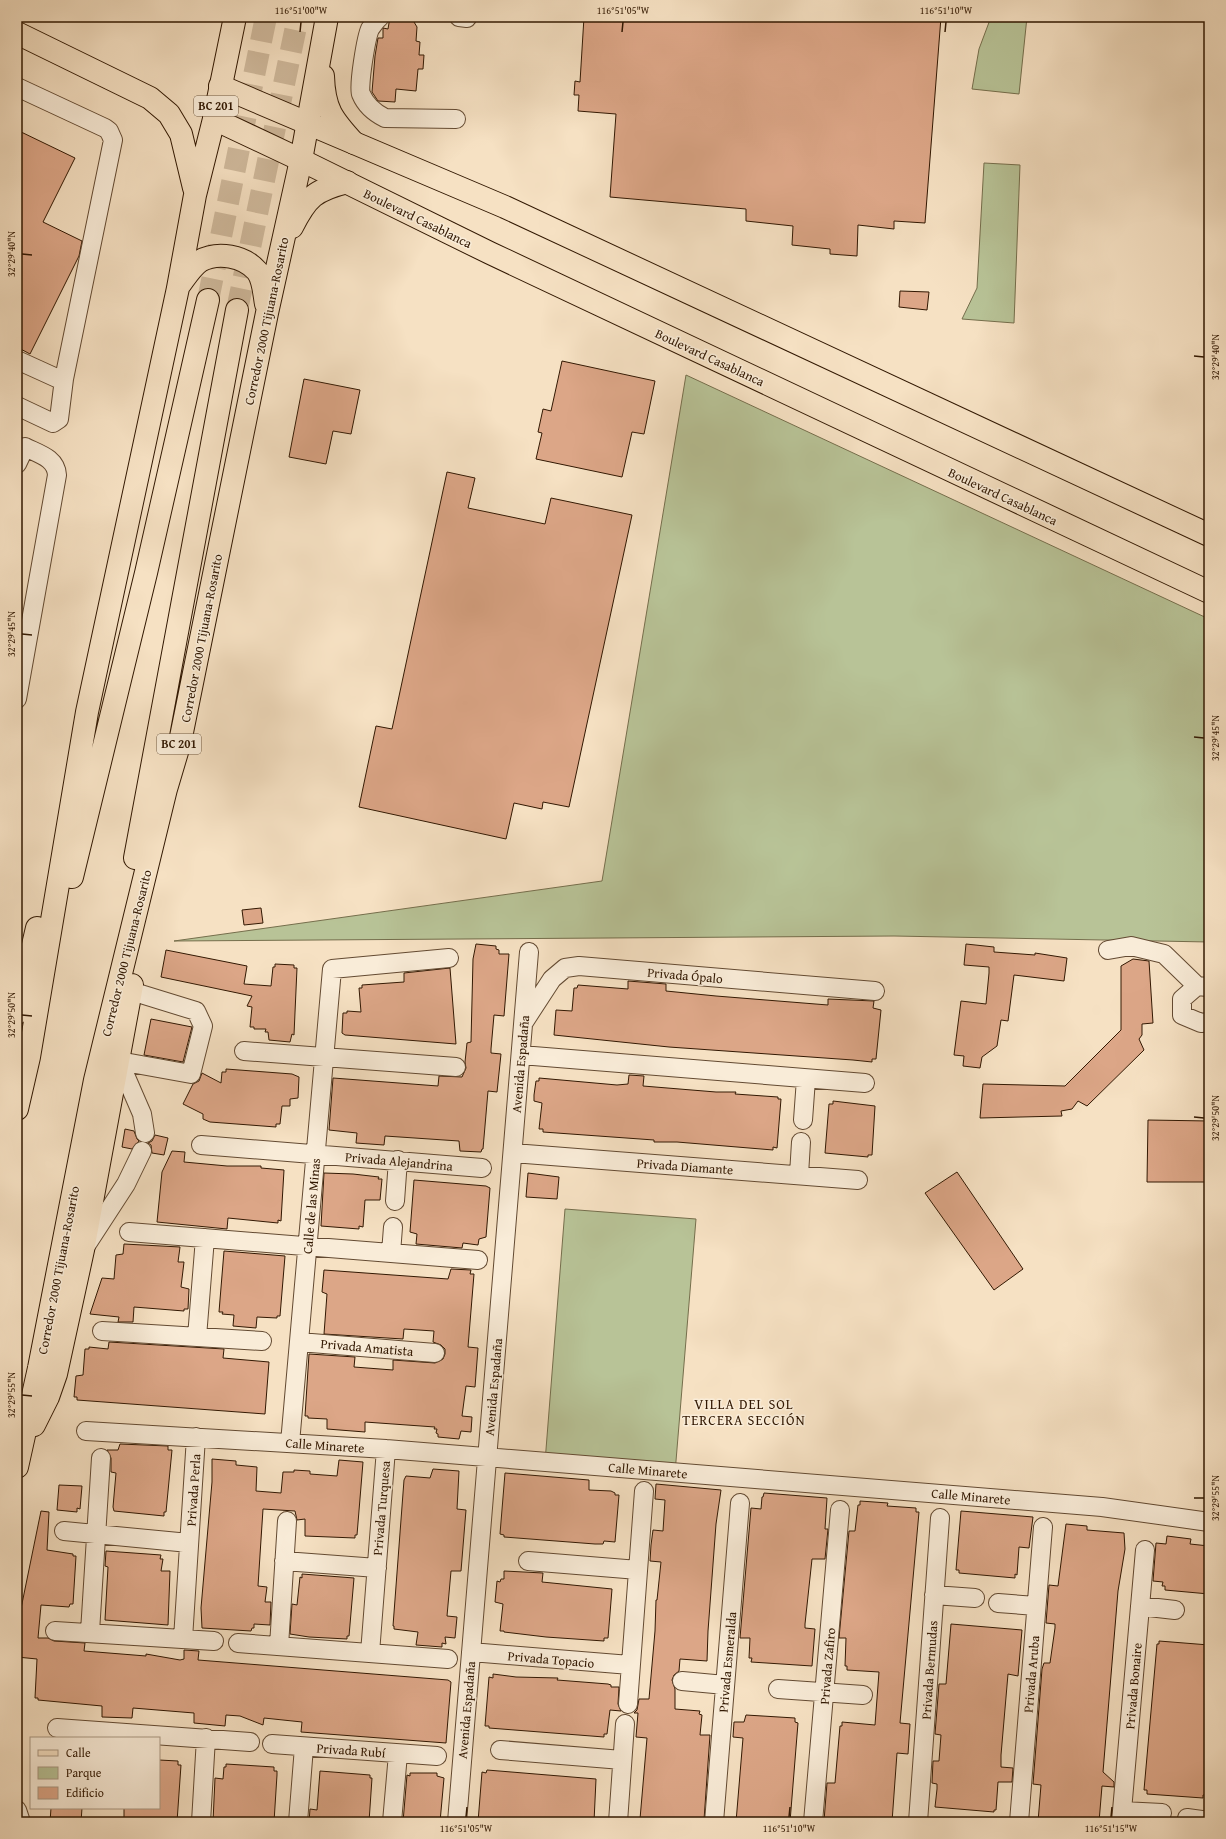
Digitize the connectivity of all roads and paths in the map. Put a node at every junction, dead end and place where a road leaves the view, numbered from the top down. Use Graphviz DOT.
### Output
graph roads {
  1 [pos="235,17"];
  2 [pos="327,17"];
  3 [pos="380,17"];
  4 [pos="17,33"];
  5 [pos="322,46"];
  6 [pos="220,86"];
  7 [pos="17,87"];
  8 [pos="214,119"];
  9 [pos="456,119"];
  10 [pos="308,123"];
  11 [pos="354,143"];
  12 [pos="301,160"];
  13 [pos="347,182"];
  14 [pos="195,195"];
  15 [pos="280,249"];
  16 [pos="178,288"];
  17 [pos="208,300"];
  18 [pos="237,310"];
  19 [pos="267,313"];
  20 [pos="17,360"];
  21 [pos="64,379"];
  22 [pos="17,406"];
  23 [pos="17,464"];
  24 [pos="1209,535"];
  25 [pos="1209,592"];
  26 [pos="17,699"];
  27 [pos="87,712"];
  28 [pos="180,742"];
  29 [pos="1108,950"];
  30 [pos="529,952"];
  31 [pos="449,958"];
  32 [pos="1203,986"];
  33 [pos="875,991"];
  34 [pos="131,992"];
  35 [pos="17,1013"];
  36 [pos="1209,1022"];
  37 [pos="523,1023"];
  38 [pos="244,1051"];
  39 [pos="521,1056"];
  40 [pos="29,1057"];
  41 [pos="324,1057"];
  42 [pos="119,1060"];
  43 [pos="456,1067"];
  44 [pos="806,1078"];
  45 [pos="95,1080"];
  46 [pos="865,1083"];
  47 [pos="17,1109"];
  48 [pos="803,1120"];
  49 [pos="145,1133"];
  50 [pos="801,1142"];
  51 [pos="202,1145"];
  52 [pos="142,1151"];
  53 [pos="513,1153"];
  54 [pos="316,1154"];
  55 [pos="398,1160"];
  56 [pos="482,1168"];
  57 [pos="799,1175"];
  58 [pos="858,1180"];
  59 [pos="395,1201"];
  60 [pos="393,1227"];
  61 [pos="129,1232"];
  62 [pos="205,1238"];
  63 [pos="308,1246"];
  64 [pos="83,1250"];
  65 [pos="391,1253"];
  66 [pos="478,1260"];
  67 [pos="102,1331"];
  68 [pos="197,1337"];
  69 [pos="262,1341"];
  70 [pos="299,1342"];
  71 [pos="435,1353"];
  72 [pos="86,1431"];
  73 [pos="196,1437"];
  74 [pos="290,1443"];
  75 [pos="386,1449"];
  76 [pos="487,1457"];
  77 [pos="100,1458"];
  78 [pos="19,1459"];
  79 [pos="644,1491"];
  80 [pos="740,1503"];
  81 [pos="840,1510"];
  82 [pos="940,1518"];
  83 [pos="287,1522"];
  84 [pos="1209,1522"];
  85 [pos="1043,1526"];
  86 [pos="64,1531"];
  87 [pos="96,1534"];
  88 [pos="189,1542"];
  89 [pos="1145,1550"];
  90 [pos="284,1561"];
  91 [pos="528,1561"];
  92 [pos="377,1568"];
  93 [pos="638,1570"];
  94 [pos="934,1595"];
  95 [pos="975,1598"];
  96 [pos="998,1603"];
  97 [pos="1036,1606"];
  98 [pos="1140,1606"];
  99 [pos="1174,1610"];
  100 [pos="55,1631"];
  101 [pos="90,1632"];
  102 [pos="183,1640"];
  103 [pos="214,1641"];
  104 [pos="238,1643"];
  105 [pos="279,1646"];
  106 [pos="471,1652"];
  107 [pos="370,1653"];
  108 [pos="448,1659"];
  109 [pos="630,1665"];
  110 [pos="682,1682"];
  111 [pos="725,1685"];
  112 [pos="778,1689"];
  113 [pos="824,1693"];
  114 [pos="863,1695"];
  115 [pos="628,1704"];
  116 [pos="625,1724"];
  117 [pos="57,1728"];
  118 [pos="109,1735"];
  119 [pos="206,1738"];
  120 [pos="250,1742"];
  121 [pos="272,1744"];
  122 [pos="304,1747"];
  123 [pos="500,1750"];
  124 [pos="398,1754"];
  125 [pos="437,1756"];
  126 [pos="622,1760"];
  127 [pos="17,1810"];
  128 [pos="1162,1813"];
  129 [pos="1122,1816"];
  130 [pos="1187,1818"];
  131 [pos="1209,1821"];
  132 [pos="21,1822"];
  133 [pos="202,1822"];
  134 [pos="298,1822"];
  135 [pos="392,1822"];
  136 [pos="457,1822"];
  137 [pos="618,1822"];
  138 [pos="714,1822"];
  139 [pos="813,1822"];
  140 [pos="918,1822"];
  141 [pos="1019,1822"];
  1 -- 6 [label="main road, BC 201"];
  2 -- 5 [label="main road, Corredor 2000 Tijuana-Rosarito / BC 201"];
  3 -- 9 [label="street"];
  4 -- 14 [label="main road"];
  5 -- 10 [label="main road, Corredor 2000 Tijuana-Rosarito / BC 201"];
  5 -- 11 [label="main road"];
  6 -- 8 [label="main road, BC 201"];
  6 -- 10 [label="main road"];
  7 -- 21 [label="street"];
  8 -- 12 [label="main road, Boulevard Casablanca"];
  8 -- 14 [label="main road, BC 201"];
  10 -- 11 [label="main road"];
  10 -- 12 [label="main road, Corredor 2000 Tijuana-Rosarito / BC 201"];
  11 -- 24 [label="main road"];
  12 -- 13 [label="main road, Boulevard Casablanca"];
  12 -- 15 [label="main road, Corredor 2000 Tijuana-Rosarito / BC 201"];
  13 -- 15 [label="main road"];
  13 -- 25 [label="main road, Boulevard Casablanca"];
  14 -- 16 [label="main road, BC 201"];
  15 -- 19 [label="main road, Corredor 2000 Tijuana-Rosarito / BC 201"];
  16 -- 19 [label="main road"];
  16 -- 27 [label="main road, BC 201"];
  17 -- 40 [label="main road"];
  18 -- 45 [label="main road"];
  19 -- 28 [label="main road, Corredor 2000 Tijuana-Rosarito / BC 201"];
  20 -- 21 [label="street"];
  21 -- 22 [label="street"];
  23 -- 26 [label="street"];
  27 -- 35 [label="main road"];
  27 -- 40 [label="main road, BC 201"];
  28 -- 34 [label="main road"];
  28 -- 45 [label="main road, Corredor 2000 Tijuana-Rosarito / BC 201"];
  29 -- 32 [label="street"];
  30 -- 37 [label="street, Avenida Espadaña"];
  31 -- 41 [label="street, Calle de las Minas"];
  32 -- 36 [label="street"];
  33 -- 37 [label="street, Privada Ópalo"];
  34 -- 42 [label="main road"];
  34 -- 42 [label="street"];
  37 -- 39 [label="street, Avenida Espadaña"];
  38 -- 41 [label="street"];
  39 -- 44 [label="street"];
  39 -- 53 [label="street, Avenida Espadaña"];
  40 -- 47 [label="main road, BC 201"];
  41 -- 43 [label="street"];
  41 -- 54 [label="street, Calle de las Minas"];
  42 -- 49 [label="street"];
  42 -- 64 [label="main road"];
  44 -- 46 [label="street"];
  44 -- 48 [label="street"];
  45 -- 78 [label="main road, Corredor 2000 Tijuana-Rosarito / BC 201"];
  50 -- 57 [label="street"];
  51 -- 54 [label="street, Privada Alejandrina"];
  52 -- 64 [label="street"];
  53 -- 57 [label="street, Privada Diamante"];
  53 -- 76 [label="street, Avenida Espadaña"];
  54 -- 55 [label="street, Privada Alejandrina"];
  54 -- 63 [label="street, Calle de las Minas"];
  55 -- 56 [label="street, Privada Alejandrina"];
  55 -- 59 [label="street"];
  57 -- 58 [label="street, Privada Diamante"];
  60 -- 65 [label="street"];
  61 -- 62 [label="street"];
  62 -- 63 [label="street"];
  62 -- 68 [label="street"];
  63 -- 65 [label="street"];
  63 -- 70 [label="street, Calle de las Minas"];
  64 -- 78 [label="main road"];
  65 -- 66 [label="street"];
  67 -- 68 [label="street"];
  68 -- 69 [label="street"];
  70 -- 71 [label="street, Privada Amatista"];
  70 -- 74 [label="street, Calle de las Minas"];
  72 -- 73 [label="street, Calle Minarete"];
  73 -- 74 [label="street, Calle Minarete"];
  73 -- 88 [label="street, Privada Perla"];
  74 -- 75 [label="street, Calle Minarete"];
  75 -- 76 [label="street, Calle Minarete"];
  75 -- 92 [label="street, Privada Turquesa"];
  76 -- 84 [label="street, Calle Minarete"];
  76 -- 106 [label="street, Avenida Espadaña"];
  77 -- 87 [label="street"];
  79 -- 93 [label="street"];
  80 -- 111 [label="street, Privada Esmeralda"];
  81 -- 113 [label="street, Privada Zafiro"];
  82 -- 94 [label="street, Privada Bermudas"];
  83 -- 90 [label="street"];
  85 -- 97 [label="street, Privada Aruba"];
  86 -- 87 [label="street, Privada Perla"];
  87 -- 88 [label="street, Privada Perla"];
  87 -- 101 [label="street"];
  88 -- 102 [label="street, Privada Perla"];
  89 -- 98 [label="street, Privada Bonaire"];
  90 -- 92 [label="street, Privada Turquesa"];
  90 -- 105 [label="street"];
  91 -- 93 [label="street"];
  92 -- 107 [label="street, Privada Turquesa"];
  93 -- 109 [label="street"];
  94 -- 95 [label="street"];
  94 -- 140 [label="street, Privada Bermudas"];
  96 -- 97 [label="street"];
  97 -- 141 [label="street, Privada Aruba"];
  98 -- 99 [label="street"];
  98 -- 129 [label="street, Privada Bonaire"];
  100 -- 101 [label="street"];
  101 -- 102 [label="street"];
  102 -- 103 [label="street"];
  104 -- 105 [label="street"];
  105 -- 107 [label="street"];
  106 -- 109 [label="street, Privada Topacio"];
  106 -- 136 [label="street, Avenida Espadaña"];
  107 -- 108 [label="street"];
  109 -- 115 [label="street"];
  110 -- 111 [label="street"];
  111 -- 138 [label="street, Privada Esmeralda"];
  112 -- 113 [label="street"];
  113 -- 114 [label="street"];
  113 -- 139 [label="street, Privada Zafiro"];
  116 -- 126 [label="street"];
  117 -- 118 [label="street"];
  118 -- 119 [label="street"];
  119 -- 120 [label="street"];
  119 -- 133 [label="street"];
  121 -- 122 [label="street, Privada Rubí"];
  122 -- 124 [label="street, Privada Rubí"];
  122 -- 134 [label="street, Privada Rubí"];
  123 -- 126 [label="street"];
  124 -- 125 [label="street, Privada Rubí"];
  124 -- 135 [label="street, Privada Rubí"];
  126 -- 137 [label="street"];
  127 -- 132 [label="street"];
  128 -- 129 [label="street"];
  130 -- 131 [label="street"];
}
